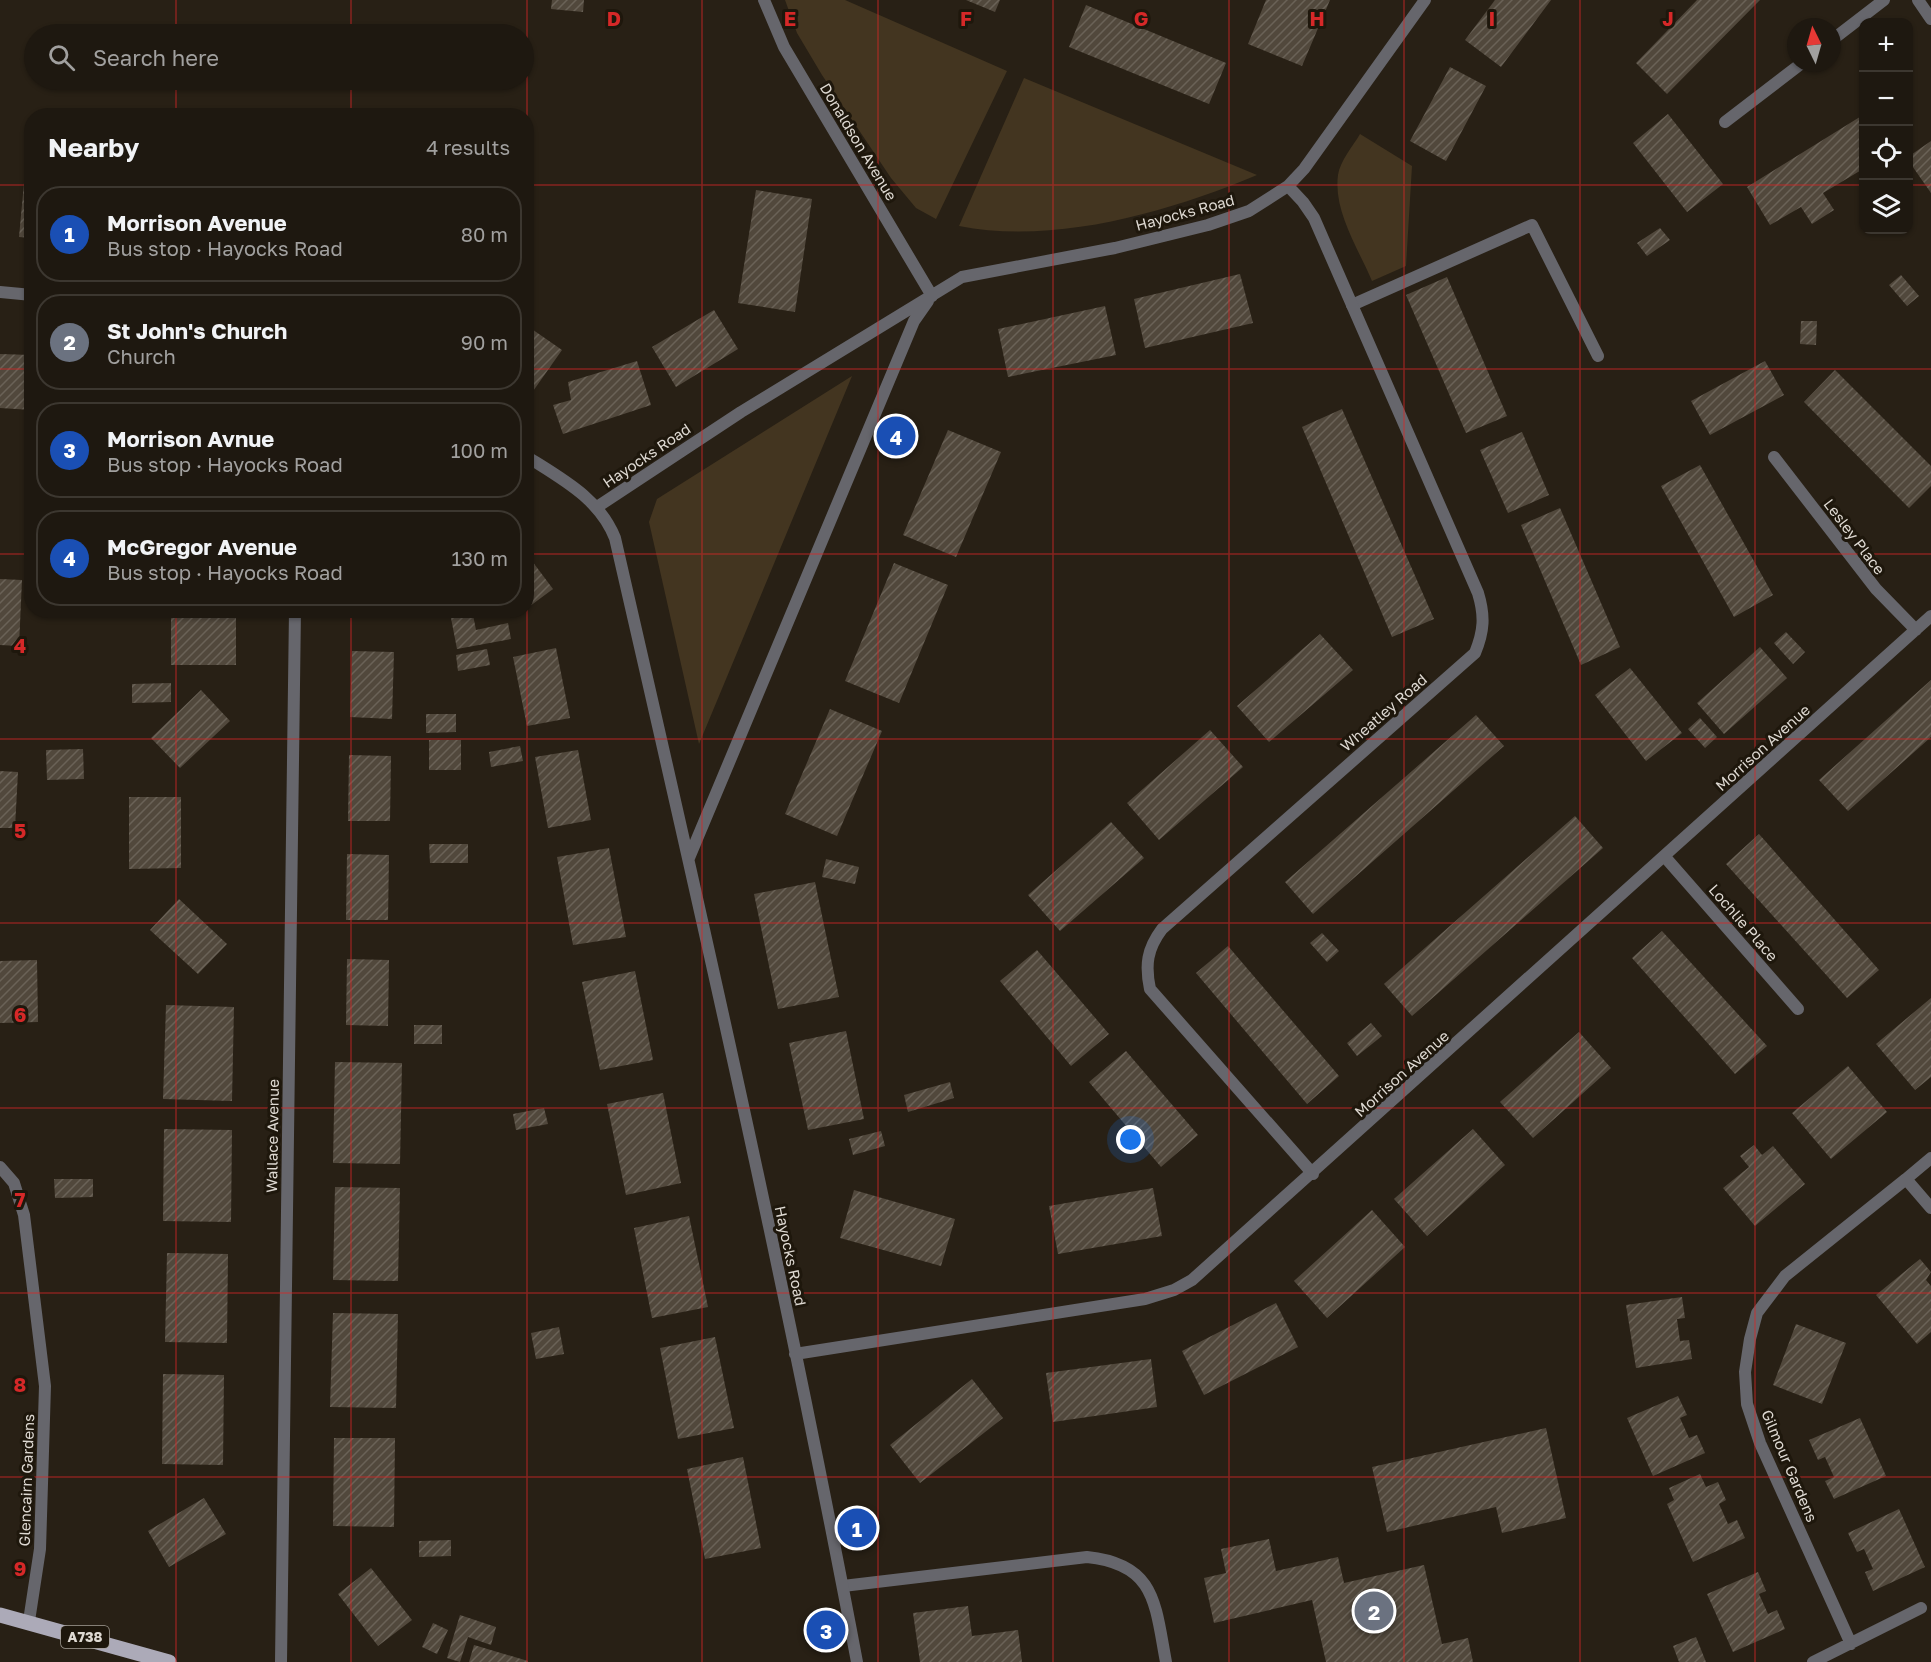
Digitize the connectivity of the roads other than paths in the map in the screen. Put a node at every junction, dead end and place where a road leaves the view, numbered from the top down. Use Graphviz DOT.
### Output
graph roads {
  1 [pos="764,0"];
  2 [pos="1425,0"];
  3 [pos="1884,0"];
  4 [pos="1917,0"];
  5 [pos="1931,18"];
  6 [pos="1841,33"];
  7 [pos="1790,72"];
  8 [pos="1725,122"];
  9 [pos="1288,186"];
  10 [pos="0,292"];
  11 [pos="24,294"];
  12 [pos="932,296"];
  13 [pos="1352,305"];
  14 [pos="1598,356"];
  15 [pos="1774,457"];
  16 [pos="534,461"];
  17 [pos="597,507"];
  18 [pos="1931,616"];
  19 [pos="295,618"];
  20 [pos="1916,630"];
  21 [pos="1665,857"];
  22 [pos="689,858"];
  23 [pos="1798,1009"];
  24 [pos="1931,1158"];
  25 [pos="0,1167"];
  26 [pos="1314,1174"];
  27 [pos="1906,1179"];
  28 [pos="1931,1208"];
  29 [pos="795,1354"];
  30 [pos="843,1586"];
  31 [pos="1921,1608"];
  32 [pos="0,1615"];
  33 [pos="29,1621"];
  34 [pos="1851,1644"];
  35 [pos="169,1662"];
  36 [pos="281,1662"];
  37 [pos="857,1662"];
  38 [pos="1166,1662"];
  39 [pos="1813,1662"];
  1 -- 12 [label="street, Donaldson Avenue"];
  2 -- 9 [label="street, Hayocks Road"];
  3 -- 6 [label="street"];
  4 -- 5 [label="street"];
  7 -- 8 [label="street"];
  9 -- 12 [label="street, Hayocks Road"];
  9 -- 13 [label="street, Wheatley Road"];
  10 -- 11 [label="street"];
  12 -- 17 [label="street, Hayocks Road"];
  12 -- 22 [label="street, Hayocks Road"];
  13 -- 14 [label="street"];
  13 -- 26 [label="street, Wheatley Road"];
  15 -- 20 [label="street, Lesley Place"];
  16 -- 17 [label="street"];
  17 -- 22 [label="street, Hayocks Road"];
  18 -- 20 [label="street, Morrison Avenue"];
  19 -- 36 [label="street, Wallace Avenue"];
  20 -- 21 [label="street, Morrison Avenue"];
  21 -- 23 [label="street, Lochlie Place"];
  21 -- 26 [label="street, Morrison Avenue"];
  22 -- 29 [label="street, Hayocks Road"];
  24 -- 27 [label="street, Gilmour Gardens"];
  25 -- 33 [label="street, Glencairn Gardens"];
  26 -- 29 [label="street, Morrison Avenue"];
  27 -- 28 [label="street"];
  27 -- 34 [label="street, Gilmour Gardens"];
  29 -- 30 [label="street, Hayocks Road"];
  30 -- 37 [label="street, Hayocks Road"];
  30 -- 38 [label="street"];
  31 -- 34 [label="street"];
  32 -- 33 [label="main road, A738"];
  33 -- 35 [label="main road, A738"];
  34 -- 39 [label="street"];
}
